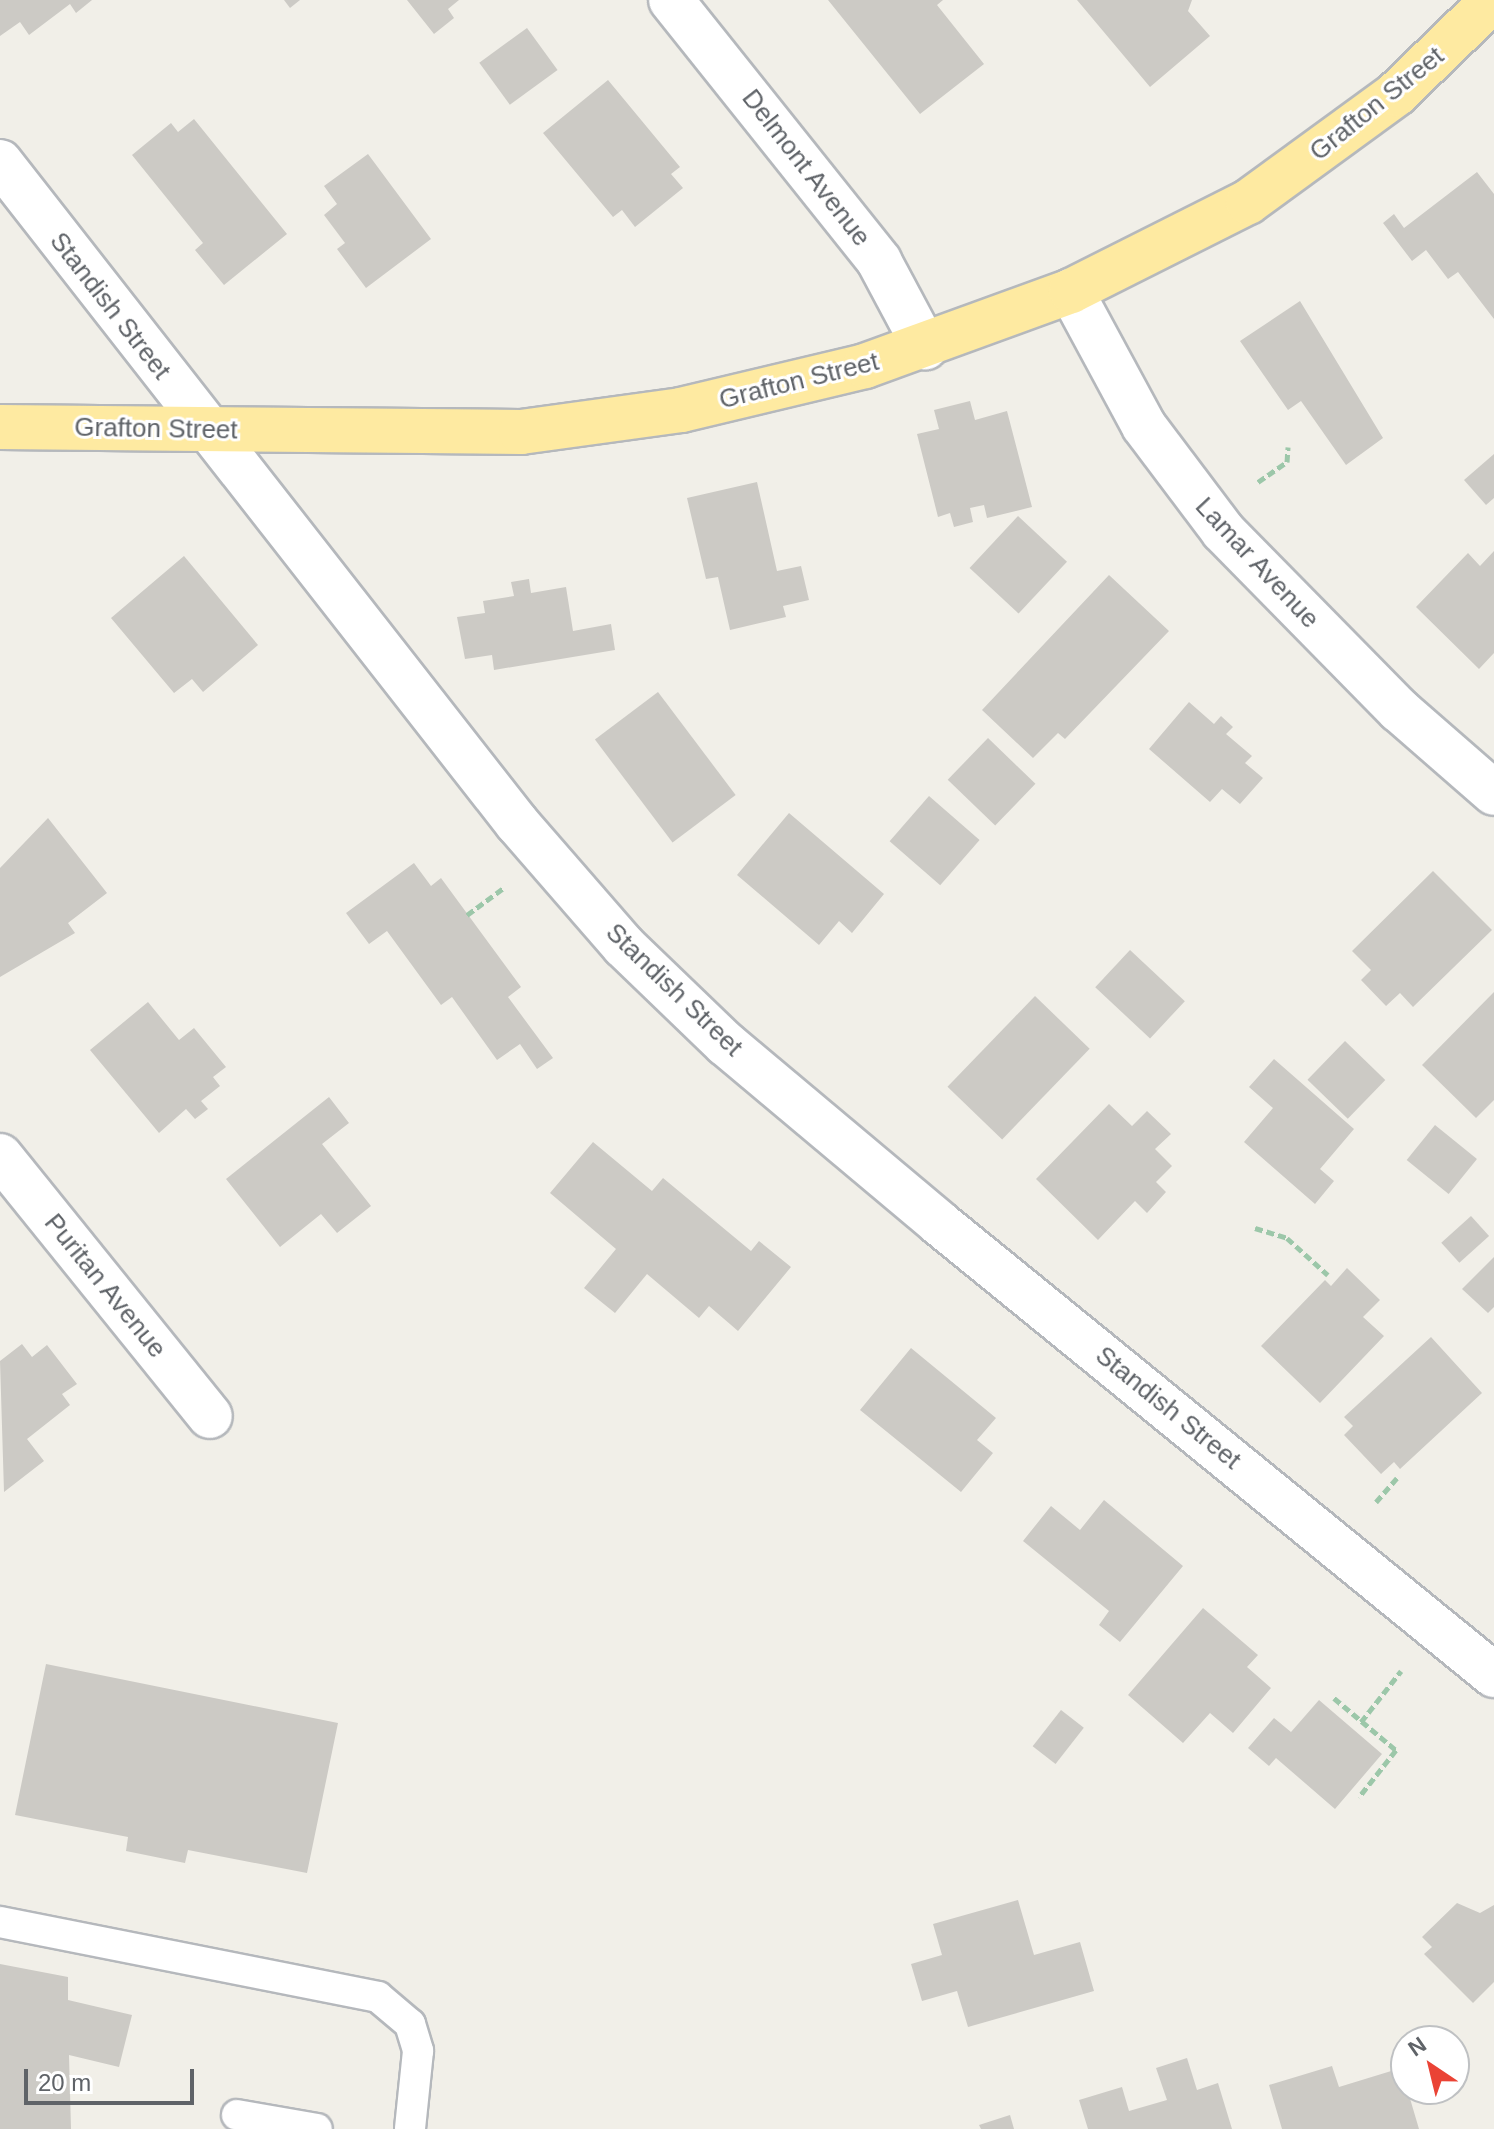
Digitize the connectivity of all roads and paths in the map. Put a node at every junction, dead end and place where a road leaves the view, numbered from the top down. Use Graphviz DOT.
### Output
graph roads {
  1 [pos="671,0"];
  2 [pos="1479,5"];
  3 [pos="0,162"];
  4 [pos="1071,291"];
  5 [pos="925,347"];
  6 [pos="0,427"];
  7 [pos="206,431"];
  8 [pos="1288,447"];
  9 [pos="1258,482"];
  10 [pos="1494,793"];
  11 [pos="509,884"];
  12 [pos="467,915"];
  13 [pos="0,1156"];
  14 [pos="1255,1228"];
  15 [pos="1328,1275"];
  16 [pos="210,1416"];
  17 [pos="1397,1478"];
  18 [pos="1376,1502"];
  19 [pos="1401,1671"];
  20 [pos="1494,1675"];
  21 [pos="1334,1698"];
  22 [pos="1361,1722"];
  23 [pos="1359,1797"];
  24 [pos="0,1922"];
  25 [pos="237,2115"];
  26 [pos="317,2129"];
  27 [pos="410,2129"];
  1 -- 5 [label="street, Delmont Avenue"];
  2 -- 4 [label="highway, Grafton Street"];
  3 -- 7 [label="street, Standish Street"];
  4 -- 5 [label="highway, Grafton Street"];
  4 -- 10 [label="street, Lamar Avenue"];
  5 -- 7 [label="highway, Grafton Street"];
  6 -- 7 [label="highway, Grafton Street"];
  7 -- 20 [label="street, Standish Street"];
  8 -- 9 [label="path"];
  11 -- 12 [label="path"];
  13 -- 16 [label="street, Puritan Avenue"];
  14 -- 15 [label="path"];
  17 -- 18 [label="path"];
  19 -- 22 [label="path"];
  21 -- 22 [label="path"];
  22 -- 23 [label="path"];
  24 -- 27 [label="lane"];
  25 -- 26 [label="lane"];
}
